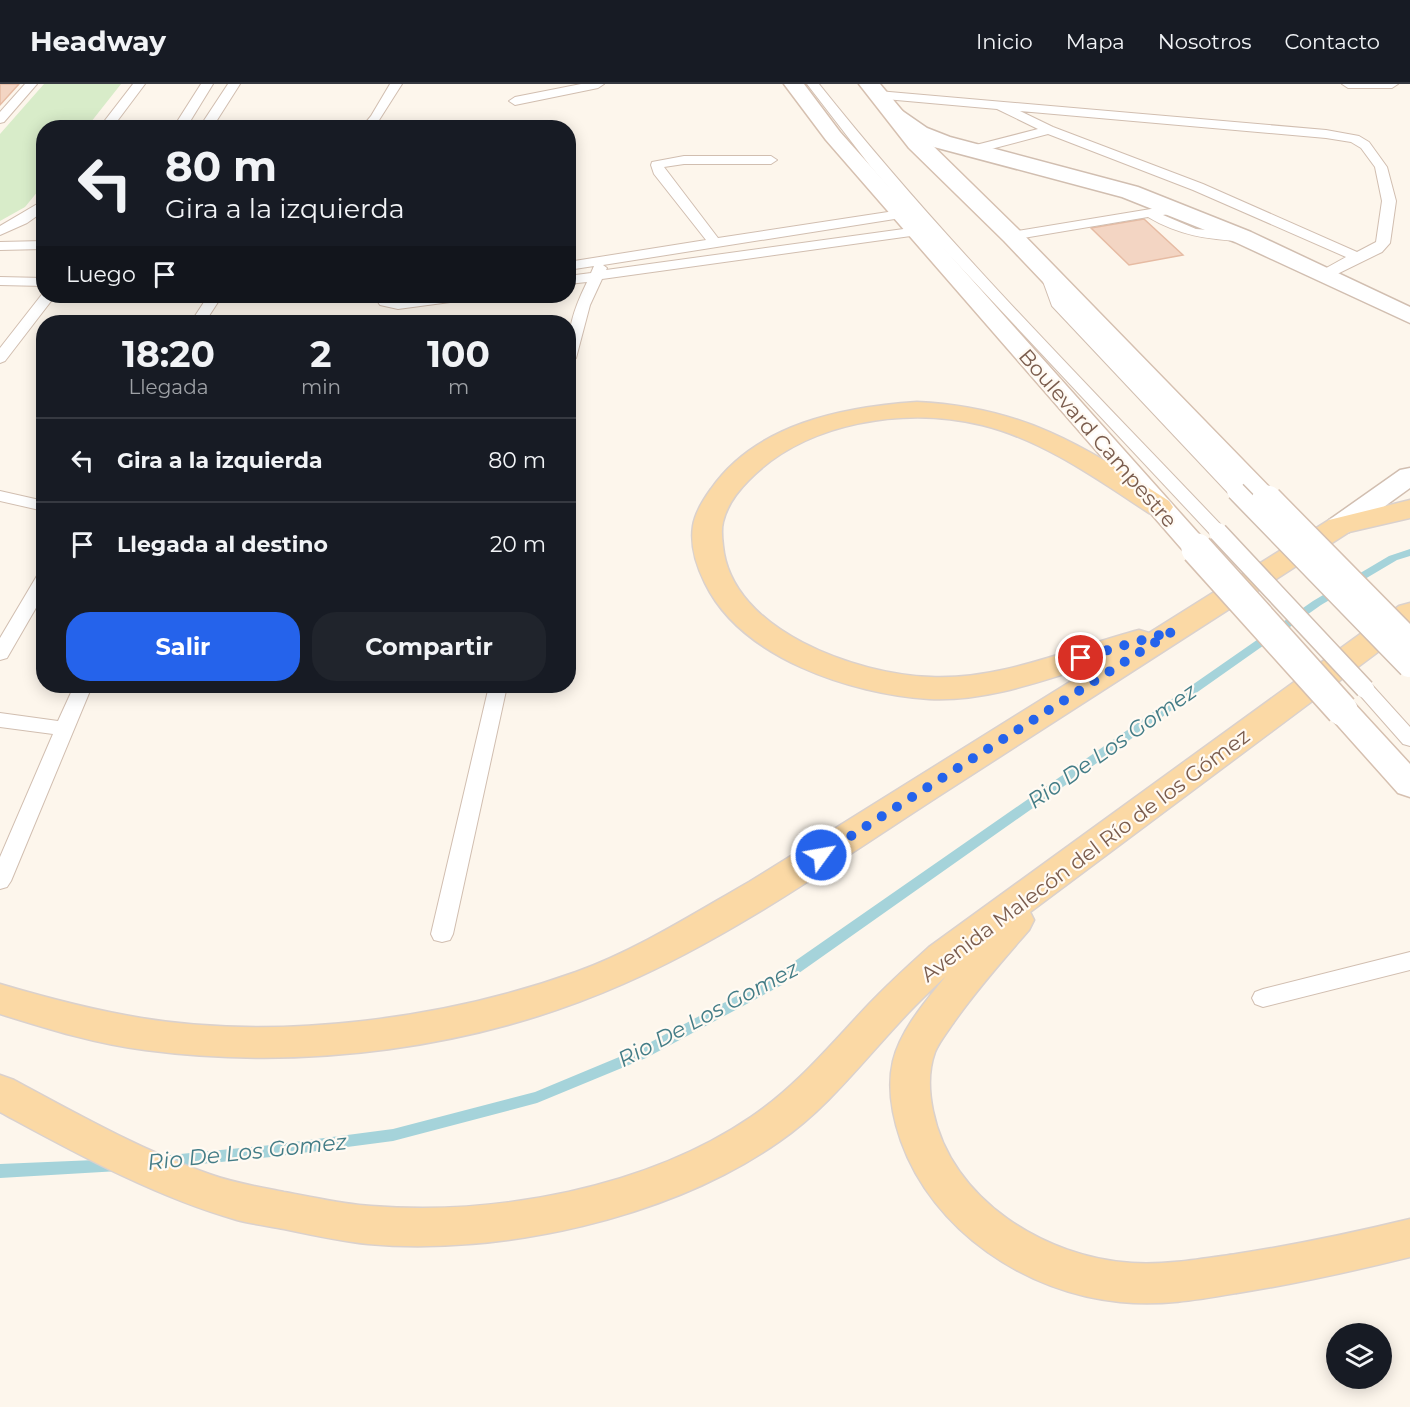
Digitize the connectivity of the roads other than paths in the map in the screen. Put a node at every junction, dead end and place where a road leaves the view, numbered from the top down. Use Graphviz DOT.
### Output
graph roads {
  1 [pos="31,84"];
  2 [pos="139,84"];
  3 [pos="207,84"];
  4 [pos="234,84"];
  5 [pos="396,84"];
  6 [pos="598,84"];
  7 [pos="794,84"];
  8 [pos="813,84"];
  9 [pos="1348,84"];
  10 [pos="1392,84"];
  11 [pos="874,89"];
  12 [pos="515,101"];
  13 [pos="998,105"];
  14 [pos="894,114"];
  15 [pos="0,119"];
  16 [pos="111,120"];
  17 [pos="184,120"];
  18 [pos="210,120"];
  19 [pos="374,120"];
  20 [pos="1049,130"];
  21 [pos="972,150"];
  22 [pos="1006,159"];
  23 [pos="771,160"];
  24 [pos="961,185"];
  25 [pos="1175,209"];
  26 [pos="36,210"];
  27 [pos="1150,213"];
  28 [pos="910,223"];
  29 [pos="0,229"];
  30 [pos="1012,236"];
  31 [pos="1243,237"];
  32 [pos="714,242"];
  33 [pos="36,245"];
  34 [pos="0,246"];
  35 [pos="1358,256"];
  36 [pos="604,260"];
  37 [pos="576,265"];
  38 [pos="1047,273"];
  39 [pos="1324,275"];
  40 [pos="596,276"];
  41 [pos="576,279"];
  42 [pos="0,281"];
  43 [pos="36,282"];
  44 [pos="43,303"];
  45 [pos="389,303"];
  46 [pos="413,303"];
  47 [pos="1410,316"];
  48 [pos="576,332"];
  49 [pos="0,358"];
  50 [pos="1410,476"];
  51 [pos="0,496"];
  52 [pos="36,504"];
  53 [pos="1159,507"];
  54 [pos="1410,510"];
  55 [pos="1339,526"];
  56 [pos="1208,541"];
  57 [pos="36,592"];
  58 [pos="1410,613"];
  59 [pos="1173,631"];
  60 [pos="0,654"];
  61 [pos="1409,662"];
  62 [pos="80,693"];
  63 [pos="496,693"];
  64 [pos="1353,699"];
  65 [pos="0,720"];
  66 [pos="65,729"];
  67 [pos="1410,739"];
  68 [pos="1410,785"];
  69 [pos="1055,874"];
  70 [pos="0,881"];
  71 [pos="442,934"];
  72 [pos="1410,961"];
  73 [pos="1263,998"];
  74 [pos="0,999"];
  75 [pos="0,1092"];
  76 [pos="1410,1238"];
  1 -- 15 [label="lane"];
  2 -- 16 [label="lane"];
  3 -- 17 [label="lane"];
  4 -- 18 [label="lane"];
  5 -- 19 [label="lane"];
  6 -- 12 [label="lane"];
  7 -- 28 [label="main road, Boulevard Campestre"];
  8 -- 56 [label="lane"];
  9 -- 10 [label="lane"];
  11 -- 13 [label="lane"];
  11 -- 14 [label="main road"];
  13 -- 20 [label="lane"];
  13 -- 35 [label="lane"];
  14 -- 21 [label="main road"];
  14 -- 24 [label="main road"];
  20 -- 21 [label="lane"];
  20 -- 35 [label="lane"];
  21 -- 22 [label="main road"];
  22 -- 24 [label="main road"];
  22 -- 25 [label="main road"];
  23 -- 32 [label="lane"];
  24 -- 30 [label="main road"];
  25 -- 27 [label="lane"];
  25 -- 31 [label="main road"];
  26 -- 29 [label="lane"];
  27 -- 30 [label="lane"];
  27 -- 31 [label="lane"];
  28 -- 32 [label="lane"];
  28 -- 40 [label="lane"];
  28 -- 53 [label="main road, Boulevard Campestre"];
  30 -- 38 [label="main road"];
  31 -- 39 [label="main road"];
  32 -- 36 [label="lane"];
  33 -- 34 [label="lane"];
  35 -- 39 [label="lane"];
  36 -- 37 [label="lane"];
  36 -- 40 [label="lane"];
  38 -- 61 [label="main road, bridge"];
  38 -- 61 [label="lane, bridge"];
  39 -- 47 [label="main road"];
  40 -- 41 [label="lane"];
  40 -- 48 [label="lane"];
  42 -- 43 [label="lane"];
  44 -- 49 [label="lane"];
  45 -- 46 [label="lane"];
  50 -- 55 [label="main road"];
  51 -- 52 [label="lane"];
  53 -- 56 [label="main road, Boulevard Campestre"];
  53 -- 59 [label="main road"];
  54 -- 55 [label="main road"];
  55 -- 59 [label="main road"];
  56 -- 64 [label="main road, Boulevard Campestre, bridge"];
  57 -- 60 [label="lane"];
  58 -- 69 [label="main road, Avenida Malecón del Río de los Gómez"];
  59 -- 74 [label="main road"];
  62 -- 66 [label="lane"];
  63 -- 71 [label="lane"];
  64 -- 67 [label="lane"];
  64 -- 68 [label="main road, Boulevard Campestre"];
  65 -- 66 [label="lane"];
  66 -- 70 [label="lane"];
  69 -- 75 [label="main road, Avenida Malecón del Río de los Gómez"];
  69 -- 76 [label="main road"];
  72 -- 73 [label="lane"];
}
